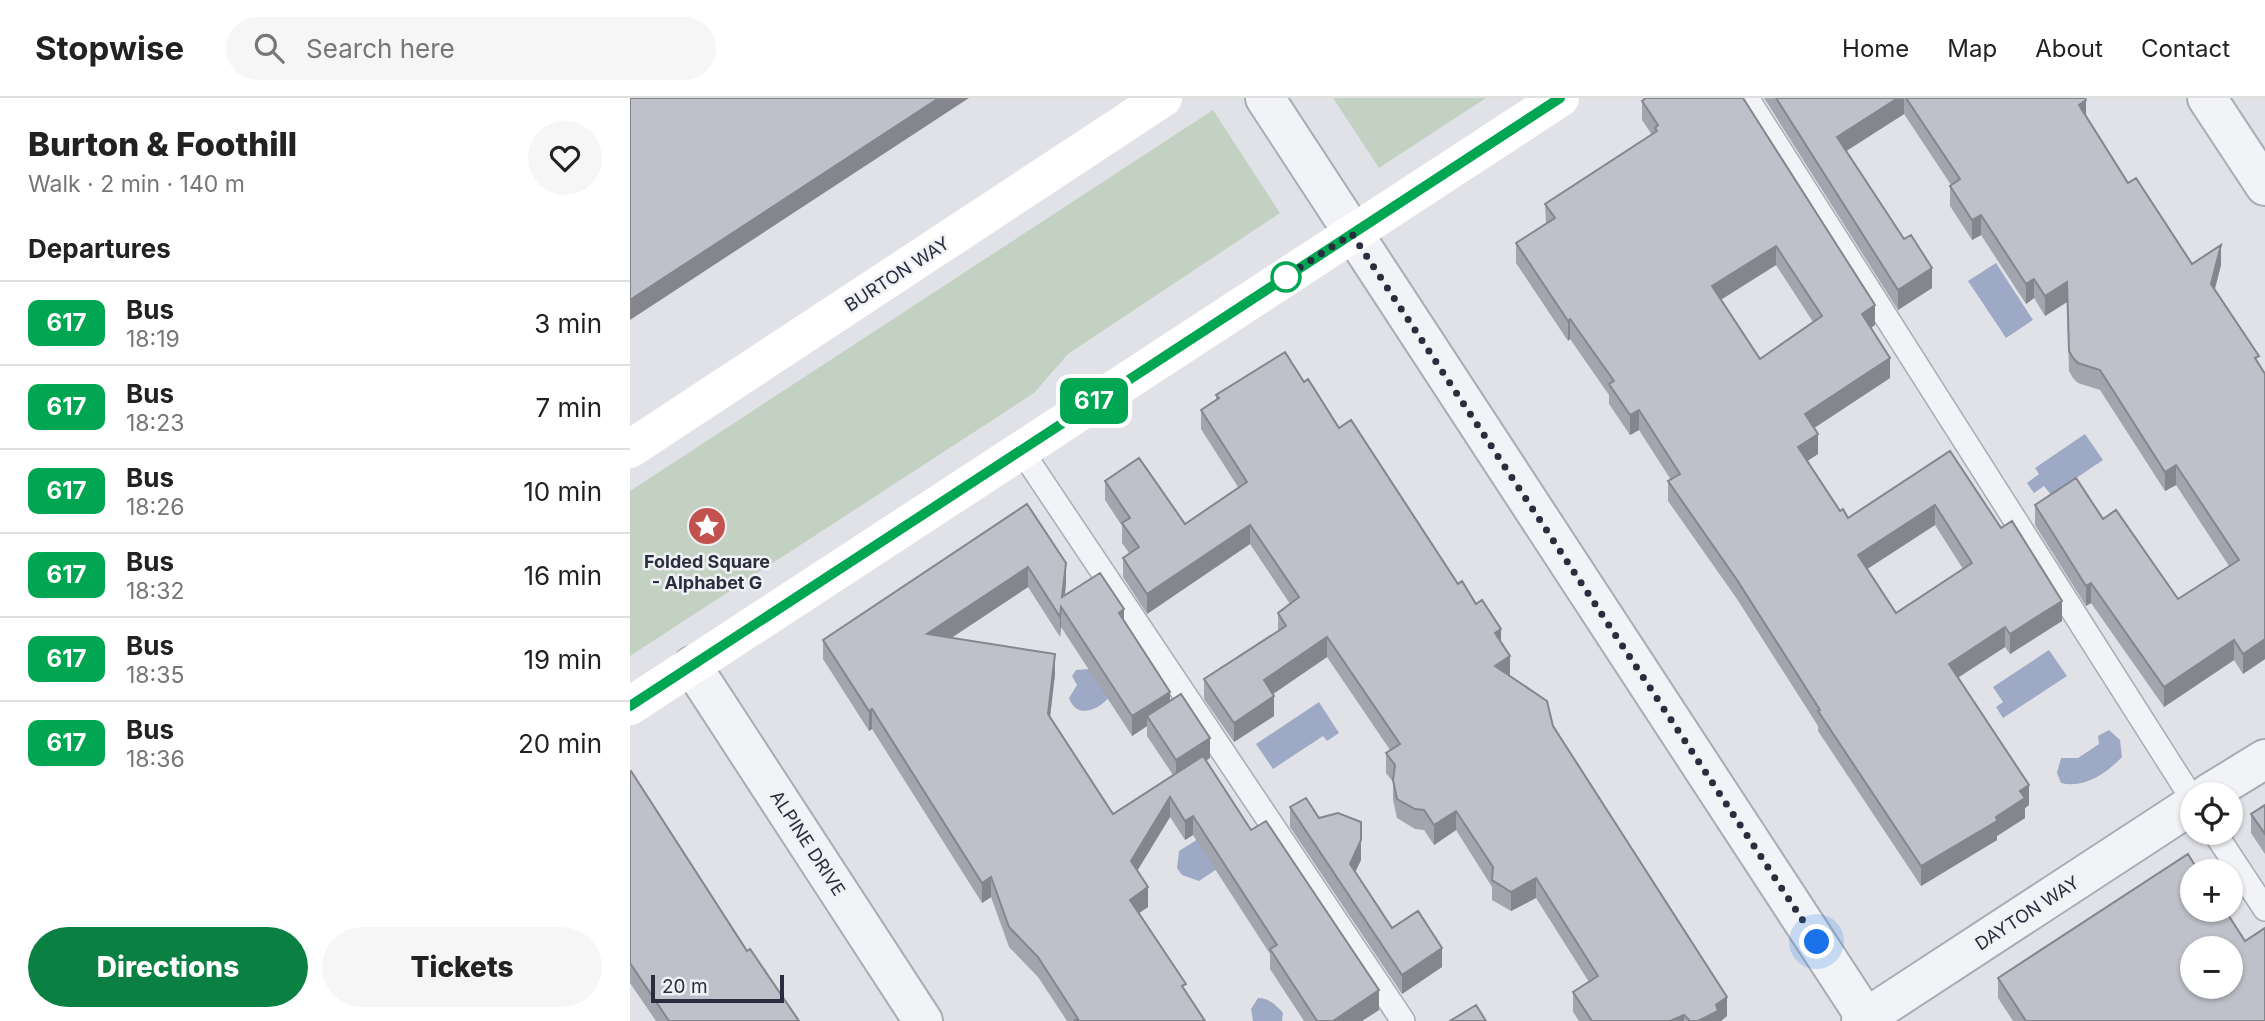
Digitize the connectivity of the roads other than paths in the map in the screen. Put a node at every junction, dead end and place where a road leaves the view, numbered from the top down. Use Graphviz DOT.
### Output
graph roads {
  1 [pos="1163,98"];
  2 [pos="1265,98"];
  3 [pos="1560,98"];
  4 [pos="1747,98"];
  5 [pos="2207,98"];
  6 [pos="2265,186"];
  7 [pos="1352,234"];
  8 [pos="630,449"];
  9 [pos="1021,450"];
  10 [pos="692,666"];
  11 [pos="630,706"];
  12 [pos="2265,759"];
  13 [pos="2180,782"];
  14 [pos="2228,782"];
  15 [pos="2180,811"];
  16 [pos="2223,845"];
  17 [pos="2265,909"];
  18 [pos="1865,1020"];
  19 [pos="923,1021"];
  20 [pos="1403,1021"];
  1 -- 8 [label="main road, BURTON WAY"];
  2 -- 7 [label="street"];
  3 -- 7 [label="main road"];
  4 -- 13 [label="lane"];
  5 -- 6 [label="street"];
  7 -- 9 [label="main road"];
  7 -- 18 [label="street"];
  9 -- 10 [label="main road"];
  9 -- 20 [label="lane"];
  10 -- 11 [label="main road"];
  10 -- 19 [label="street, ALPINE DRIVE"];
  12 -- 14 [label="street"];
  15 -- 18 [label="street, DAYTON WAY"];
  16 -- 17 [label="lane"];
}
